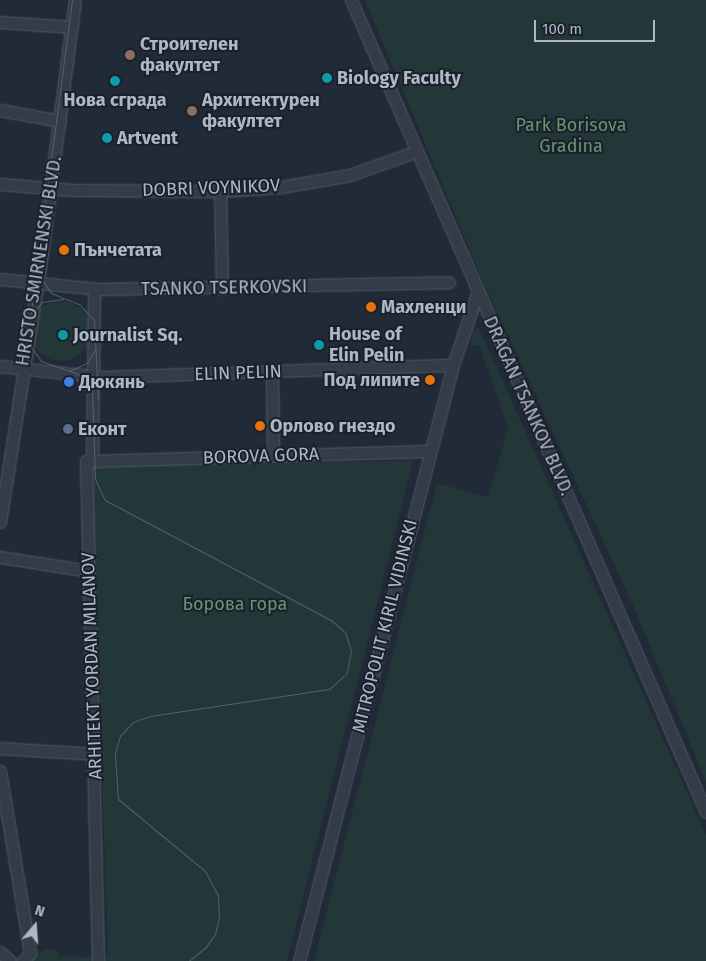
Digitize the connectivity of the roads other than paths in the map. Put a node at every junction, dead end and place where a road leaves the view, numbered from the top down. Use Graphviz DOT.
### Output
graph roads {
  1 [pos="75,0"];
  2 [pos="351,0"];
  3 [pos="0,22"];
  4 [pos="72,28"];
  5 [pos="0,110"];
  6 [pos="60,121"];
  7 [pos="417,151"];
  8 [pos="0,184"];
  9 [pos="51,188"];
  10 [pos="220,191"];
  11 [pos="0,279"];
  12 [pos="449,282"];
  13 [pos="36,285"];
  14 [pos="94,289"];
  15 [pos="222,289"];
  16 [pos="477,294"];
  17 [pos="452,365"];
  18 [pos="0,366"];
  19 [pos="23,368"];
  20 [pos="272,372"];
  21 [pos="93,375"];
  22 [pos="0,436"];
  23 [pos="13,437"];
  24 [pos="430,451"];
  25 [pos="273,456"];
  26 [pos="92,460"];
  27 [pos="0,522"];
  28 [pos="0,557"];
  29 [pos="89,571"];
  30 [pos="0,748"];
  31 [pos="95,754"];
  32 [pos="0,771"];
  33 [pos="706,812"];
  34 [pos="0,952"];
  35 [pos="10,961"];
  36 [pos="23,961"];
  37 [pos="98,961"];
  38 [pos="298,961"];
  1 -- 4 [label="street, HRISTO SMIRNENSKI BLVD."];
  2 -- 7 [label="street, DRAGAN TSANKOV BLVD."];
  3 -- 4 [label="street"];
  4 -- 6 [label="street, HRISTO SMIRNENSKI BLVD."];
  5 -- 6 [label="street"];
  6 -- 9 [label="street, HRISTO SMIRNENSKI BLVD."];
  7 -- 10 [label="street, DOBRI VOYNIKOV"];
  7 -- 16 [label="street, DRAGAN TSANKOV BLVD."];
  8 -- 9 [label="street, DOBRI VOYNIKOV"];
  9 -- 10 [label="street, DOBRI VOYNIKOV"];
  9 -- 13 [label="street, HRISTO SMIRNENSKI BLVD."];
  10 -- 15 [label="street"];
  11 -- 13 [label="street, TSANKO TSERKOVSKI"];
  12 -- 15 [label="street, TSANKO TSERKOVSKI"];
  13 -- 14 [label="street, TSANKO TSERKOVSKI"];
  13 -- 19 [label="street, HRISTO SMIRNENSKI BLVD."];
  14 -- 15 [label="street, TSANKO TSERKOVSKI"];
  14 -- 21 [label="street"];
  16 -- 17 [label="street, MITROPOLIT KIRIL VIDINSKI"];
  16 -- 33 [label="street, DRAGAN TSANKOV BLVD."];
  17 -- 20 [label="street, ELIN PELIN"];
  17 -- 24 [label="street, MITROPOLIT KIRIL VIDINSKI"];
  18 -- 19 [label="street, ELIN PELIN"];
  19 -- 21 [label="street, ELIN PELIN"];
  19 -- 23 [label="street, HRISTO SMIRNENSKI BLVD."];
  20 -- 21 [label="street, ELIN PELIN"];
  20 -- 25 [label="street"];
  21 -- 26 [label="street, ARHITEKT YORDAN MILANOV"];
  22 -- 23 [label="street"];
  23 -- 27 [label="street, HRISTO SMIRNENSKI BLVD."];
  24 -- 25 [label="street, BOROVA GORA"];
  24 -- 38 [label="street, MITROPOLIT KIRIL VIDINSKI"];
  25 -- 26 [label="street, BOROVA GORA"];
  26 -- 29 [label="street, ARHITEKT YORDAN MILANOV"];
  28 -- 29 [label="street"];
  29 -- 31 [label="street, ARHITEKT YORDAN MILANOV"];
  30 -- 31 [label="street"];
  31 -- 37 [label="street, ARHITEKT YORDAN MILANOV"];
  32 -- 36 [label="street"];
  34 -- 35 [label="street"];
}
